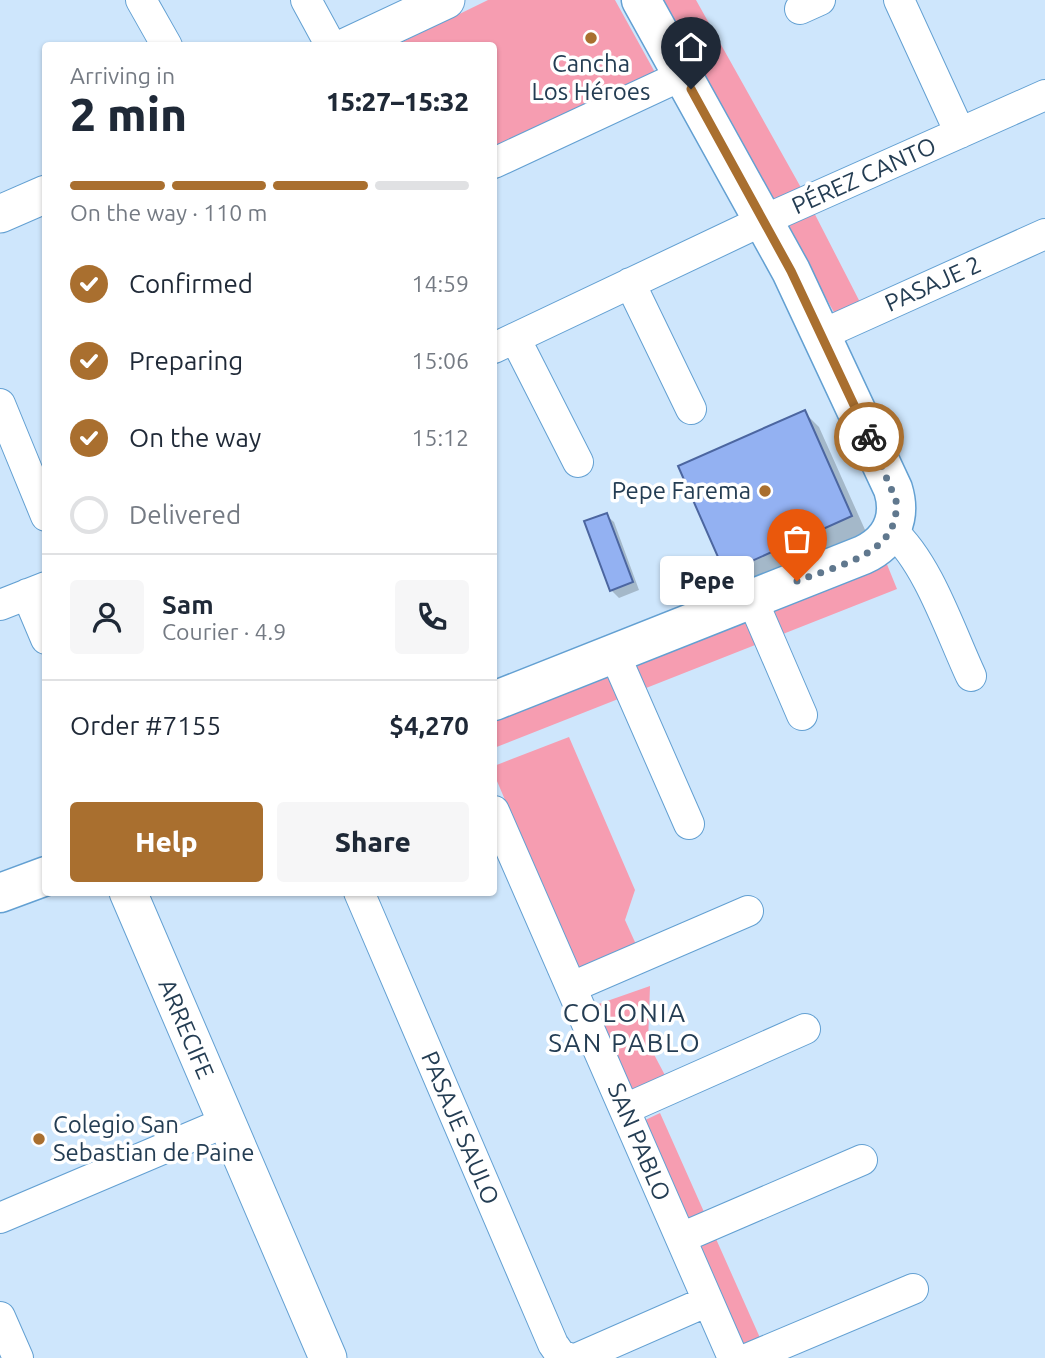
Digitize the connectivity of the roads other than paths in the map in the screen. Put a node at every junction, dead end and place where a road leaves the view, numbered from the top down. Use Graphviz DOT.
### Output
graph roads {
  1 [pos="141,0"];
  2 [pos="306,0"];
  3 [pos="446,0"];
  4 [pos="641,0"];
  5 [pos="899,0"];
  6 [pos="165,42"];
  7 [pos="329,42"];
  8 [pos="357,42"];
  9 [pos="683,75"];
  10 [pos="1045,95"];
  11 [pos="960,133"];
  12 [pos="497,162"];
  13 [pos="42,196"];
  14 [pos="0,214"];
  15 [pos="764,220"];
  16 [pos="1045,234"];
  17 [pos="630,283"];
  18 [pos="821,335"];
  19 [pos="504,343"];
  20 [pos="0,404"];
  21 [pos="691,409"];
  22 [pos="578,462"];
  23 [pos="42,506"];
  24 [pos="892,531"];
  25 [pos="24,596"];
  26 [pos="752,598"];
  27 [pos="42,631"];
  28 [pos="614,653"];
  29 [pos="971,676"];
  30 [pos="497,700"];
  31 [pos="802,715"];
  32 [pos="497,818"];
  33 [pos="690,824"];
  34 [pos="42,877"];
  35 [pos="0,893"];
  36 [pos="130,896"];
  37 [pos="361,896"];
  38 [pos="748,911"];
  39 [pos="572,987"];
  40 [pos="805,1029"];
  41 [pos="625,1109"];
  42 [pos="226,1122"];
  43 [pos="862,1160"];
  44 [pos="0,1218"];
  45 [pos="681,1238"];
  46 [pos="913,1289"];
  47 [pos="708,1301"];
  48 [pos="0,1317"];
  49 [pos="18,1358"];
  50 [pos="328,1358"];
  51 [pos="568,1358"];
  52 [pos="578,1358"];
  53 [pos="733,1358"];
  54 [pos="750,1358"];
  1 -- 6 [label="street"];
  2 -- 7 [label="street"];
  3 -- 8 [label="street"];
  4 -- 9 [label="main road"];
  5 -- 11 [label="street"];
  9 -- 12 [label="street"];
  9 -- 15 [label="main road"];
  10 -- 11 [label="street, PÉREZ CANTO"];
  11 -- 15 [label="street, PÉREZ CANTO"];
  13 -- 14 [label="street"];
  15 -- 17 [label="street, PÉREZ CANTO"];
  15 -- 18 [label="main road"];
  16 -- 18 [label="street, PASAJE 2"];
  17 -- 19 [label="street, PÉREZ CANTO"];
  17 -- 21 [label="street"];
  18 -- 24 [label="main road"];
  19 -- 22 [label="street"];
  20 -- 23 [label="street"];
  24 -- 26 [label="main road"];
  24 -- 29 [label="street"];
  25 -- 27 [label="street"];
  26 -- 28 [label="main road"];
  26 -- 31 [label="street"];
  28 -- 30 [label="main road"];
  28 -- 33 [label="street"];
  32 -- 39 [label="street, SAN PABLO"];
  34 -- 35 [label="main road"];
  36 -- 42 [label="street, ARRECIFE"];
  37 -- 51 [label="street, PASAJE SAULO"];
  38 -- 39 [label="street"];
  39 -- 41 [label="street, SAN PABLO"];
  40 -- 41 [label="street"];
  41 -- 45 [label="street, SAN PABLO"];
  42 -- 44 [label="street"];
  42 -- 50 [label="street, ARRECIFE"];
  43 -- 45 [label="street"];
  45 -- 47 [label="street, SAN PABLO"];
  46 -- 54 [label="street"];
  47 -- 52 [label="street"];
  47 -- 53 [label="street, SAN PABLO"];
  48 -- 49 [label="street"];
}
